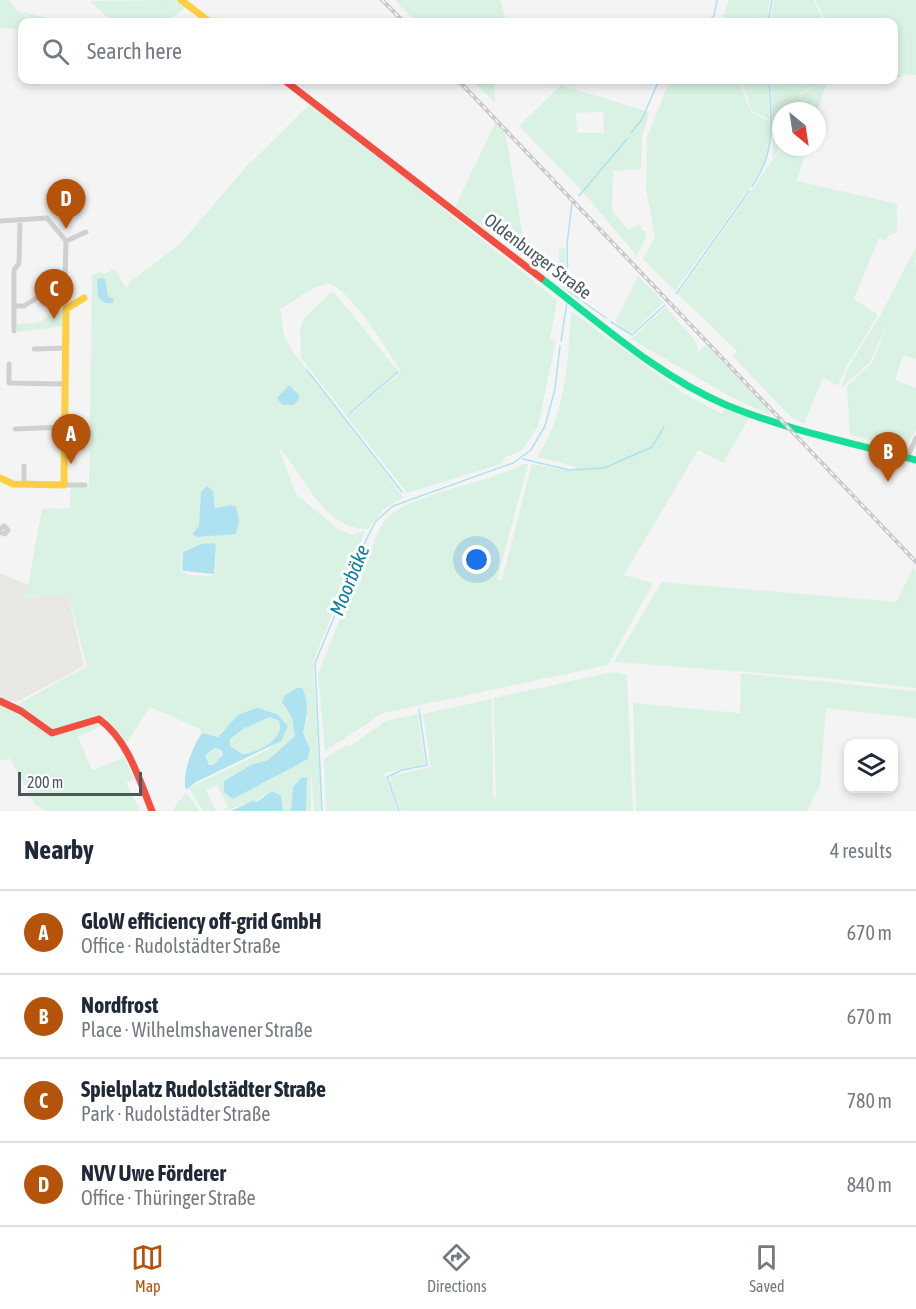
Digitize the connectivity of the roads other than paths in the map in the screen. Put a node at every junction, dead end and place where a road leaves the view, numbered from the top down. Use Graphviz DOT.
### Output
graph roads {
  1 [pos="181,0"];
  2 [pos="205,18"];
  3 [pos="289,84"];
  4 [pos="0,221"];
  5 [pos="20,221"];
  6 [pos="86,232"];
  7 [pos="66,241"];
  8 [pos="84,298"];
  9 [pos="14,306"];
  10 [pos="14,331"];
  11 [pos="66,348"];
  12 [pos="34,349"];
  13 [pos="9,364"];
  14 [pos="64,384"];
  15 [pos="65,427"];
  16 [pos="15,429"];
  17 [pos="916,438"];
  18 [pos="907,458"];
  19 [pos="916,460"];
  20 [pos="24,466"];
  21 [pos="0,478"];
  22 [pos="24,484"];
  23 [pos="64,485"];
  24 [pos="85,485"];
  25 [pos="0,701"];
  26 [pos="152,811"];
  1 -- 2 [label="street"];
  3 -- 18 [label="street, Oldenburger Straße"];
  4 -- 5 [label="street"];
  5 -- 7 [label="street"];
  5 -- 9 [label="street"];
  6 -- 7 [label="street"];
  7 -- 9 [label="street"];
  8 -- 11 [label="street"];
  9 -- 10 [label="street"];
  11 -- 12 [label="street"];
  11 -- 14 [label="street"];
  13 -- 14 [label="street"];
  14 -- 15 [label="street"];
  15 -- 16 [label="street"];
  15 -- 23 [label="street"];
  17 -- 18 [label="street"];
  18 -- 19 [label="street, Oldenburger Straße"];
  20 -- 22 [label="street"];
  21 -- 22 [label="street"];
  22 -- 23 [label="street"];
  23 -- 24 [label="street"];
  25 -- 26 [label="street"];
}
